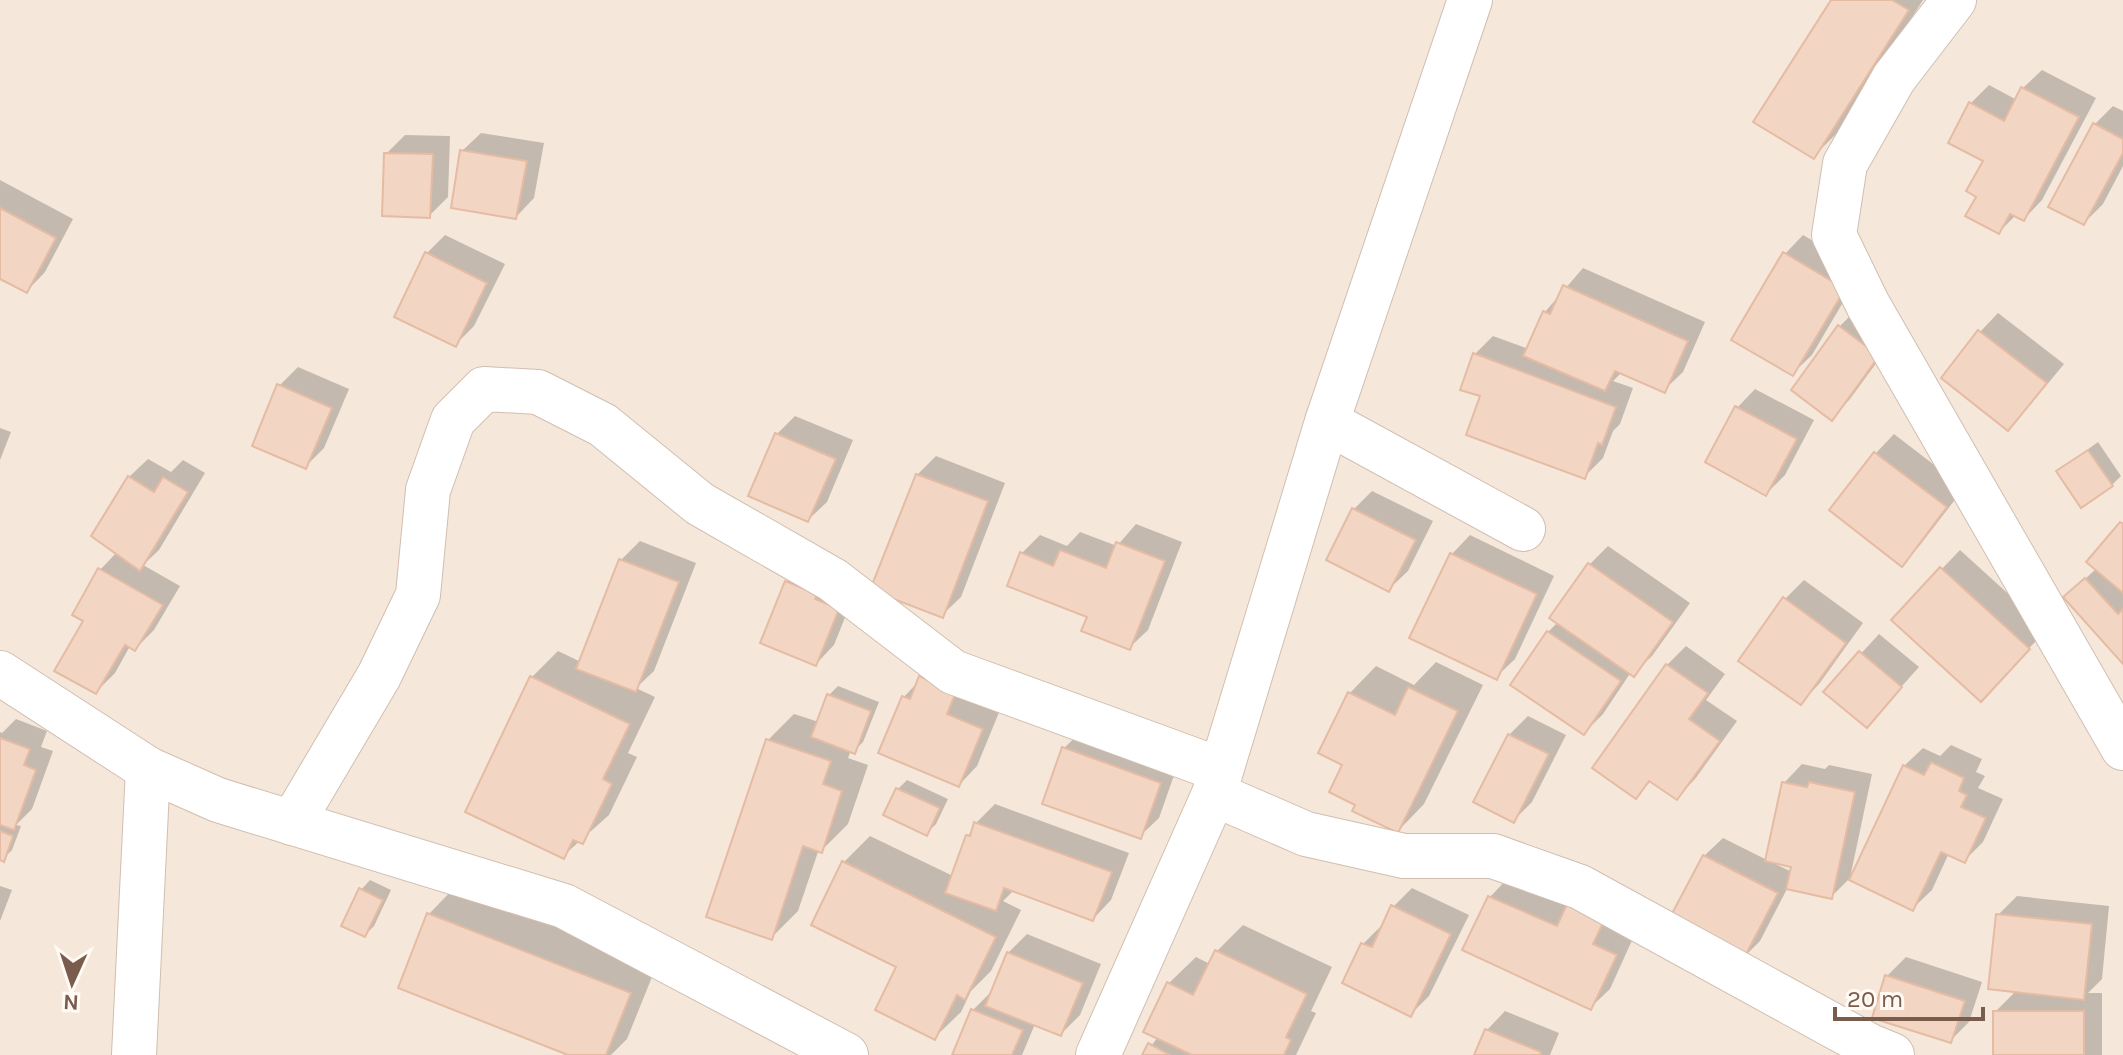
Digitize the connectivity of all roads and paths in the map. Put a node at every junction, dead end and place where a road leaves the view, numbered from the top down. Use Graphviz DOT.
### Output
graph roads {
  1 [pos="1470,0"];
  2 [pos="1954,0"];
  3 [pos="1327,422"];
  4 [pos="1523,529"];
  5 [pos="0,673"];
  6 [pos="2123,748"];
  7 [pos="148,769"];
  8 [pos="1218,782"];
  9 [pos="292,823"];
  10 [pos="134,1055"];
  11 [pos="846,1055"];
  12 [pos="1098,1055"];
  13 [pos="1892,1055"];
  1 -- 3 [label="street"];
  2 -- 6 [label="street"];
  3 -- 4 [label="street"];
  3 -- 8 [label="street"];
  5 -- 7 [label="street"];
  7 -- 9 [label="street"];
  7 -- 10 [label="street"];
  8 -- 9 [label="street"];
  8 -- 12 [label="street"];
  8 -- 13 [label="street"];
  9 -- 11 [label="street"];
}
